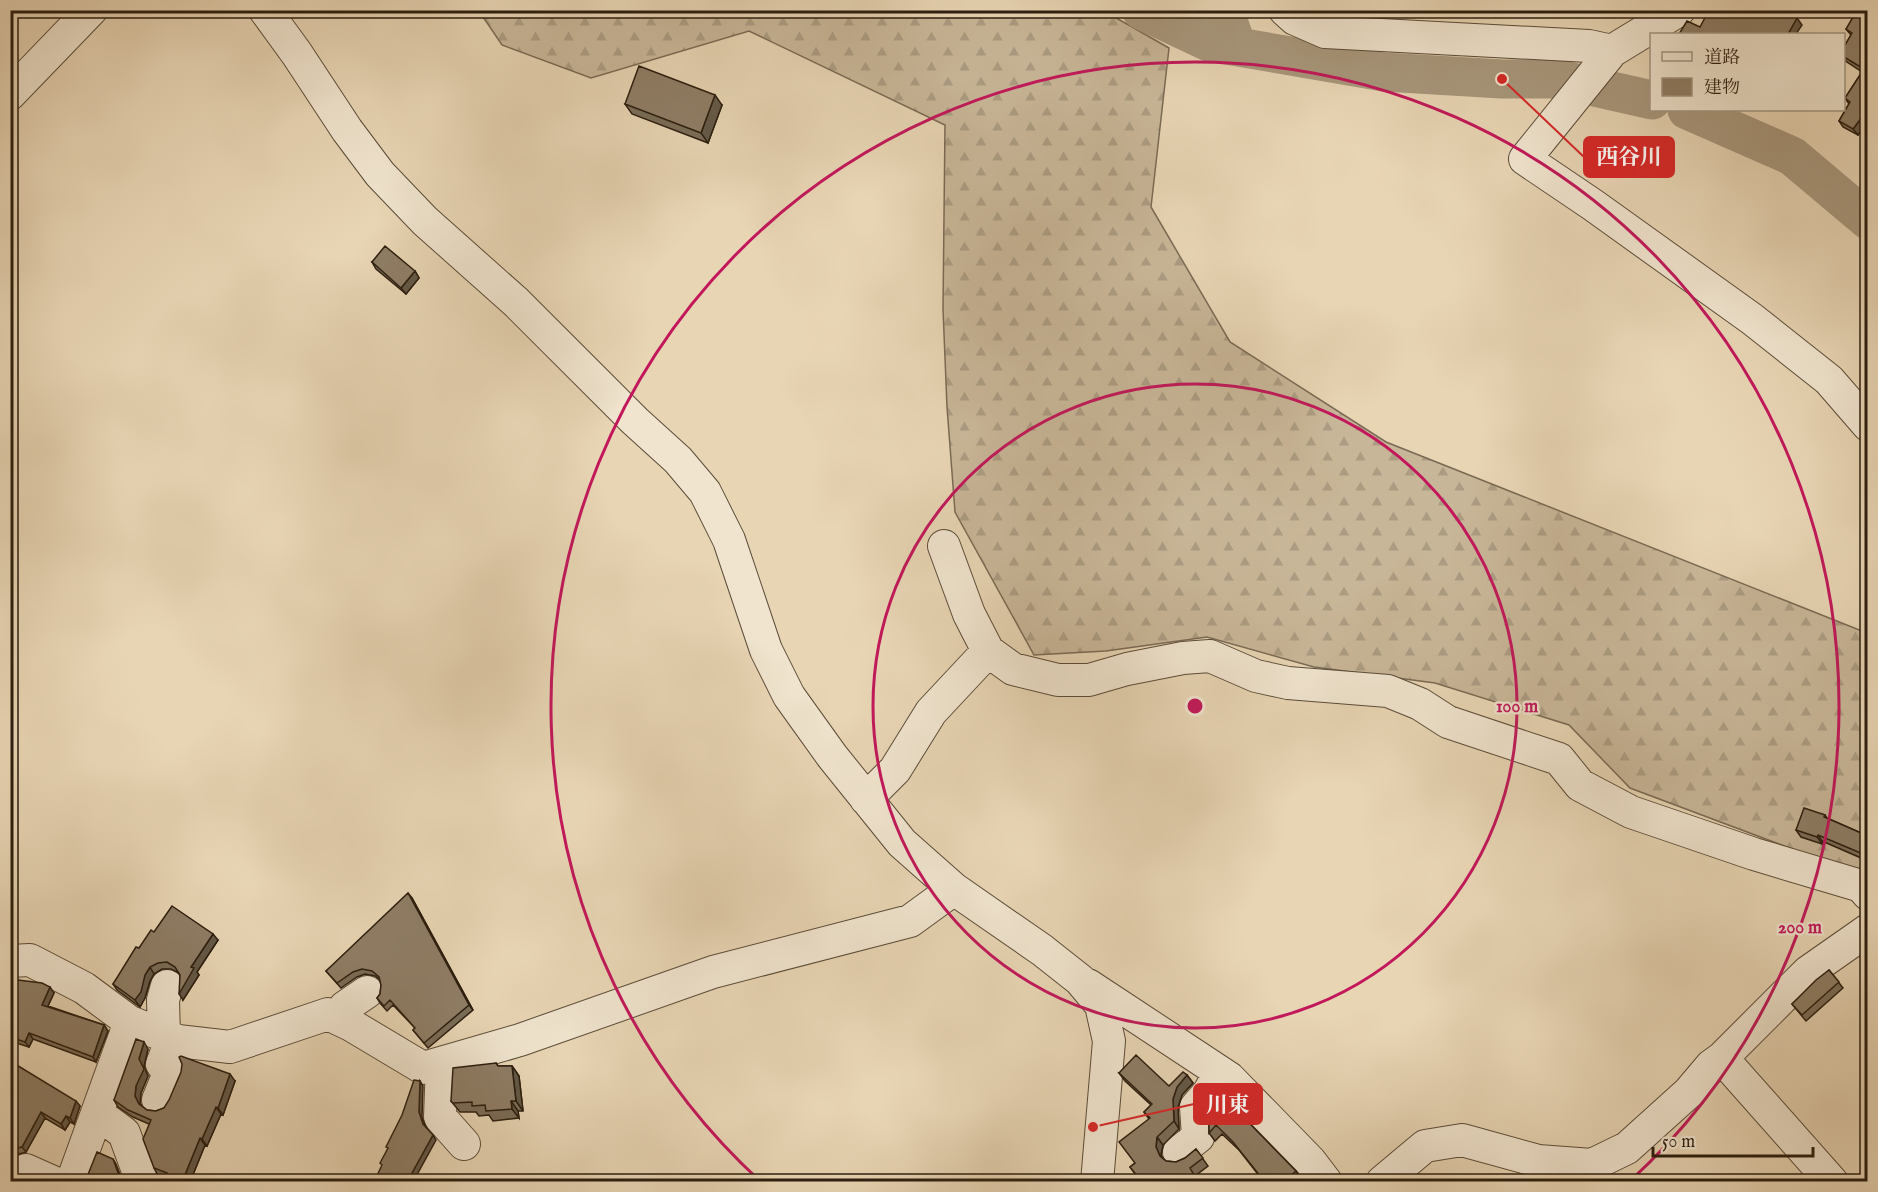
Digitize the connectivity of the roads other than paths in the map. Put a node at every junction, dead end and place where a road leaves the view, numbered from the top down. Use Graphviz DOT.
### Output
graph roads {
  1 [pos="91,10"];
  2 [pos="265,10"];
  3 [pos="1285,10"];
  4 [pos="1679,10"];
  5 [pos="1612,51"];
  6 [pos="10,94"];
  7 [pos="1868,425"];
  8 [pos="944,546"];
  9 [pos="988,651"];
  10 [pos="866,799"];
  11 [pos="954,889"];
  12 [pos="1868,894"];
  13 [pos="1868,930"];
  14 [pos="10,961"];
  15 [pos="1080,980"];
  16 [pos="167,986"];
  17 [pos="366,992"];
  18 [pos="341,1020"];
  19 [pos="130,1022"];
  20 [pos="168,1037"];
  21 [pos="1722,1058"];
  22 [pos="442,1063"];
  23 [pos="1220,1072"];
  24 [pos="158,1100"];
  25 [pos="97,1113"];
  26 [pos="464,1144"];
  27 [pos="1179,1152"];
  28 [pos="1596,1173"];
  29 [pos="1317,1178"];
  30 [pos="72,1182"];
  31 [pos="142,1182"];
  32 [pos="1097,1182"];
  33 [pos="1382,1182"];
  34 [pos="1832,1182"];
  1 -- 6 [label="street"];
  2 -- 10 [label="street"];
  3 -- 5 [label="street"];
  4 -- 5 [label="street"];
  5 -- 7 [label="street"];
  8 -- 9 [label="street"];
  9 -- 10 [label="street"];
  9 -- 12 [label="street"];
  10 -- 11 [label="street"];
  11 -- 15 [label="street"];
  11 -- 22 [label="street"];
  13 -- 21 [label="street"];
  14 -- 19 [label="street"];
  15 -- 23 [label="street"];
  15 -- 32 [label="street"];
  16 -- 20 [label="street"];
  17 -- 18 [label="street"];
  18 -- 20 [label="street"];
  18 -- 22 [label="street"];
  19 -- 20 [label="street"];
  19 -- 25 [label="street"];
  20 -- 24 [label="street"];
  21 -- 28 [label="street"];
  21 -- 34 [label="street"];
  22 -- 26 [label="street"];
  23 -- 27 [label="street"];
  23 -- 29 [label="street"];
  25 -- 30 [label="street"];
  25 -- 31 [label="street"];
  28 -- 33 [label="street"];
}
